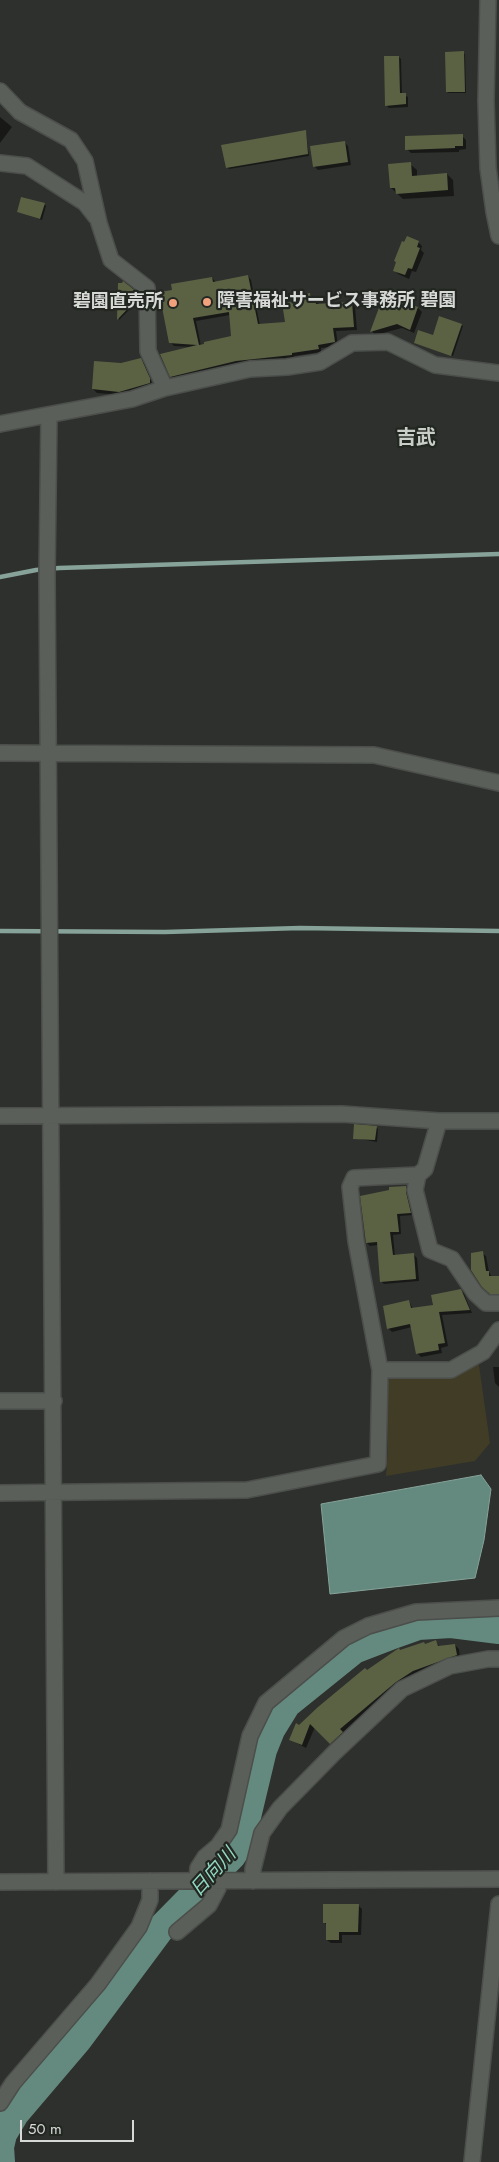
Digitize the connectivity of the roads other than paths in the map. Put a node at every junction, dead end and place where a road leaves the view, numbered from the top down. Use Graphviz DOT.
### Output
graph roads {
  1 [pos="488,0"];
  2 [pos="0,91"];
  3 [pos="0,163"];
  4 [pos="98,220"];
  5 [pos="499,236"];
  6 [pos="499,373"];
  7 [pos="165,388"];
  8 [pos="49,415"];
  9 [pos="0,424"];
  10 [pos="49,753"];
  11 [pos="0,754"];
  12 [pos="499,783"];
  13 [pos="52,1115"];
  14 [pos="0,1116"];
  15 [pos="499,1120"];
  16 [pos="439,1121"];
  17 [pos="418,1175"];
  18 [pos="499,1303"];
  19 [pos="499,1330"];
  20 [pos="380,1370"];
  21 [pos="0,1401"];
  22 [pos="54,1401"];
  23 [pos="0,1493"];
  24 [pos="54,1493"];
  25 [pos="499,1608"];
  26 [pos="499,1659"];
  27 [pos="499,1879"];
  28 [pos="150,1881"];
  29 [pos="195,1881"];
  30 [pos="253,1881"];
  31 [pos="0,1882"];
  32 [pos="56,1882"];
  33 [pos="219,1882"];
  34 [pos="499,1904"];
  35 [pos="177,1932"];
  36 [pos="0,2102"];
  37 [pos="472,2162"];
  1 -- 5 [label="street"];
  2 -- 4 [label="street"];
  3 -- 4 [label="street"];
  4 -- 7 [label="street"];
  6 -- 7 [label="street"];
  7 -- 8 [label="street"];
  8 -- 9 [label="street"];
  8 -- 10 [label="street"];
  10 -- 11 [label="street"];
  10 -- 12 [label="street"];
  10 -- 13 [label="street"];
  13 -- 14 [label="street"];
  13 -- 16 [label="street"];
  13 -- 22 [label="street"];
  15 -- 16 [label="street"];
  16 -- 17 [label="street"];
  17 -- 18 [label="street"];
  17 -- 20 [label="street"];
  19 -- 20 [label="street"];
  20 -- 24 [label="street"];
  21 -- 22 [label="street"];
  22 -- 24 [label="street"];
  23 -- 24 [label="street"];
  24 -- 32 [label="street"];
  25 -- 29 [label="street"];
  26 -- 30 [label="street"];
  27 -- 30 [label="street"];
  28 -- 29 [label="street"];
  28 -- 32 [label="street"];
  28 -- 36 [label="street"];
  29 -- 33 [label="street"];
  30 -- 33 [label="street"];
  31 -- 32 [label="street"];
  33 -- 35 [label="street"];
  34 -- 37 [label="street"];
}
